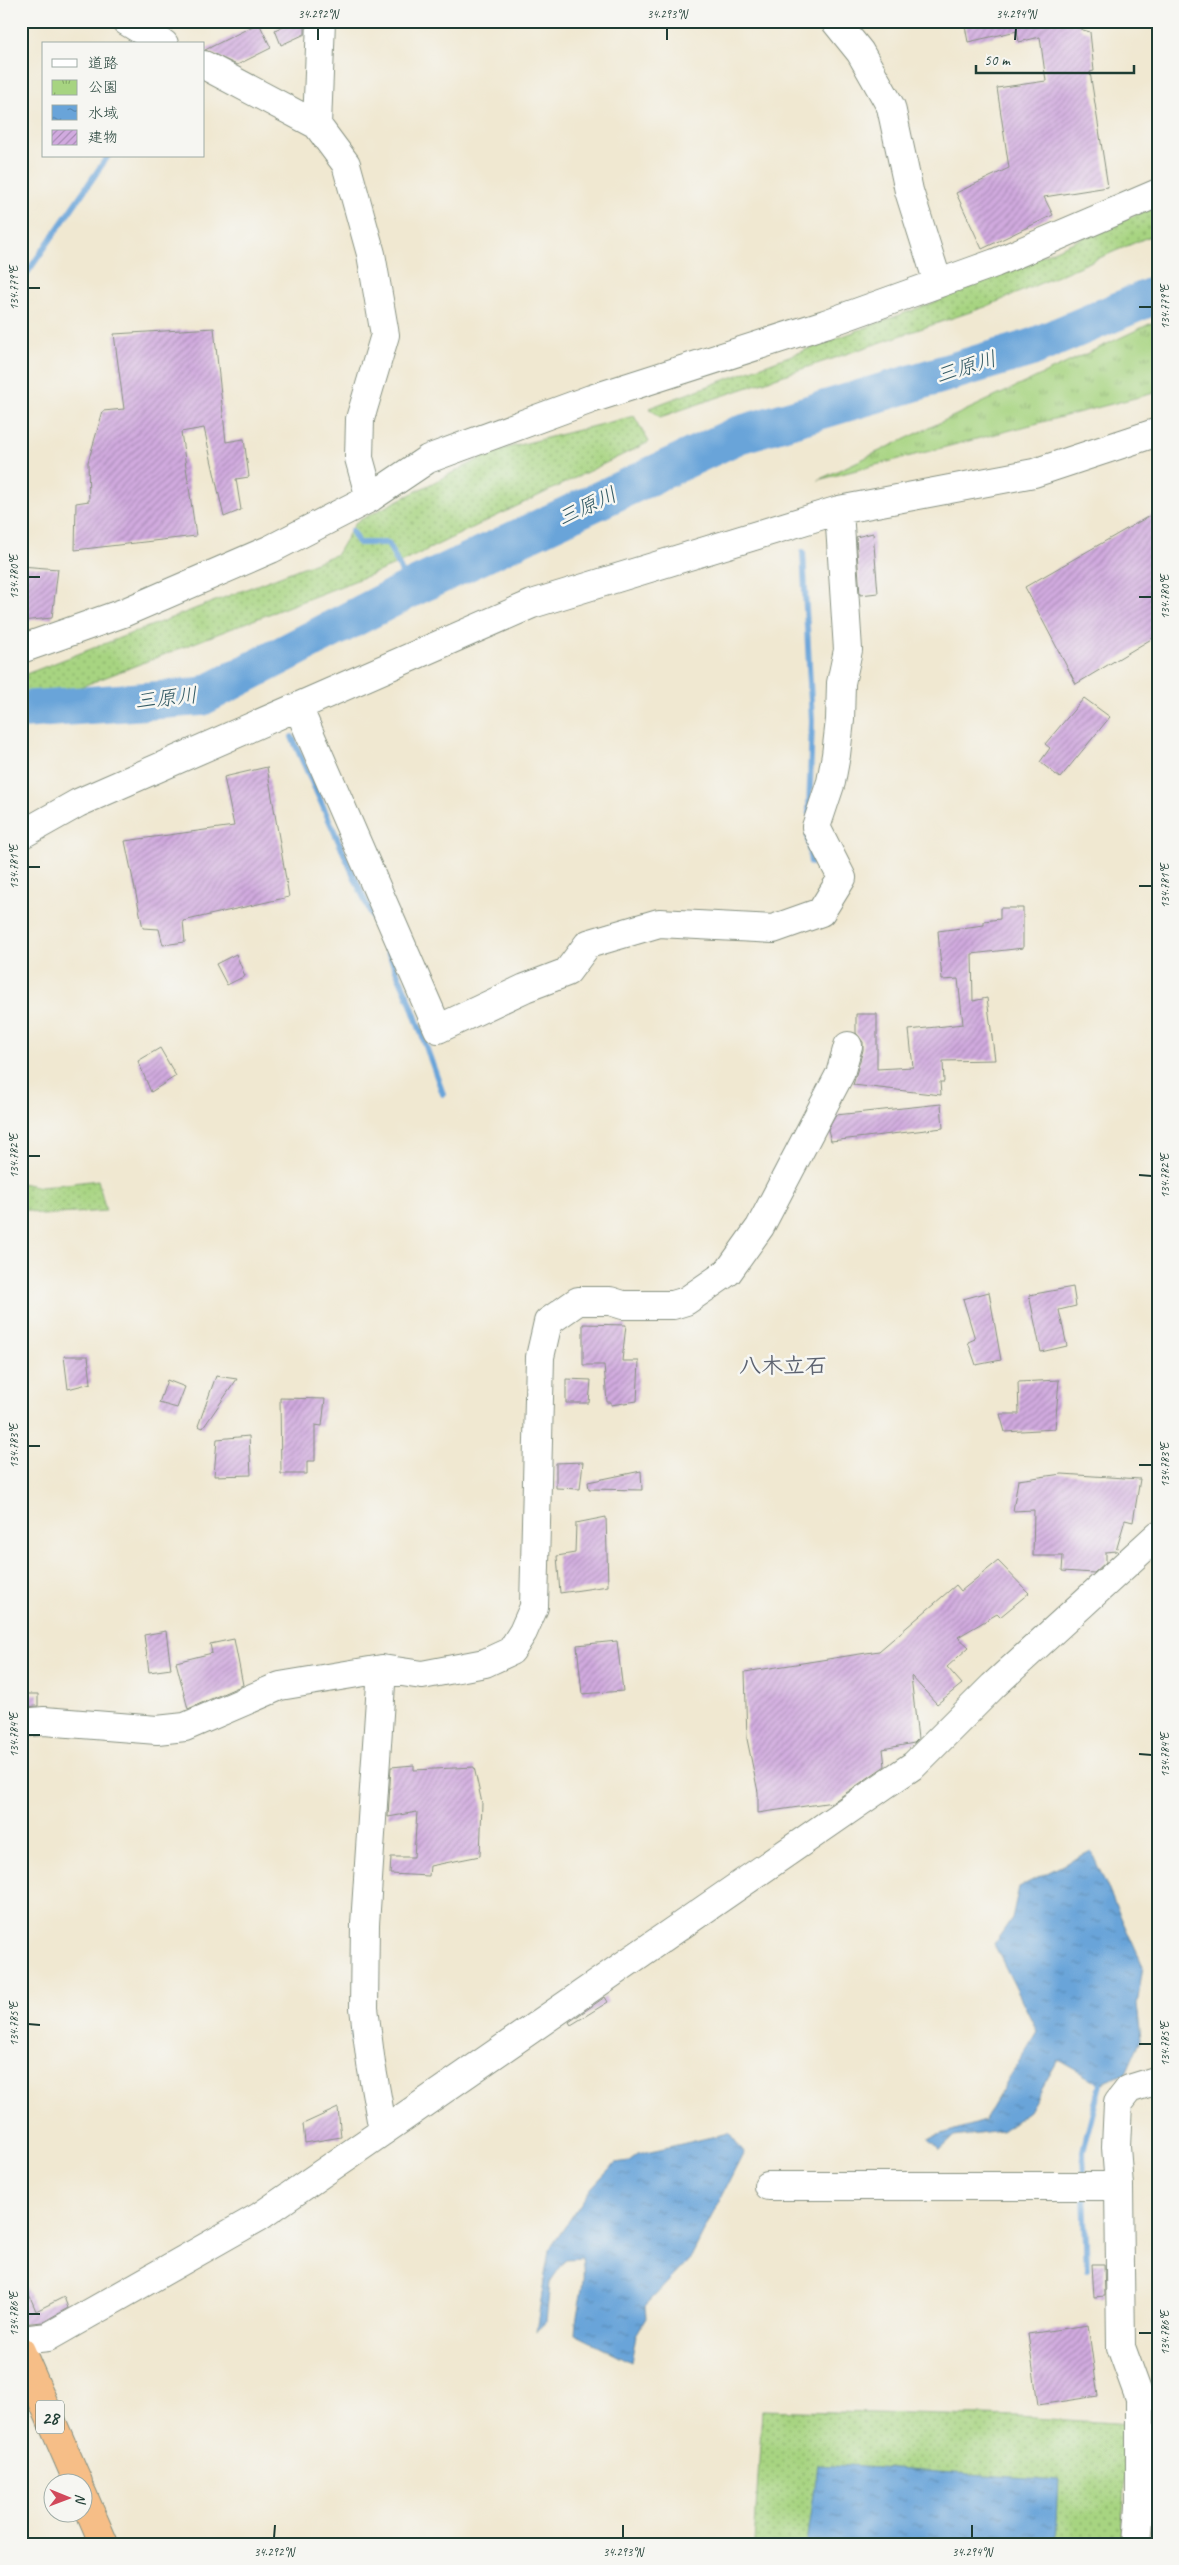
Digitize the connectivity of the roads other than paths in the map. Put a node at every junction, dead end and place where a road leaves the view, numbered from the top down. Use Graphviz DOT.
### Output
graph roads {
  1 [pos="126,21"];
  2 [pos="321,21"];
  3 [pos="835,21"];
  4 [pos="161,42"];
  5 [pos="205,66"];
  6 [pos="317,125"];
  7 [pos="1158,193"];
  8 [pos="938,283"];
  9 [pos="1158,432"];
  10 [pos="370,498"];
  11 [pos="839,510"];
  12 [pos="21,649"];
  13 [pos="298,707"];
  14 [pos="21,835"];
  15 [pos="848,1046"];
  16 [pos="1158,1535"];
  17 [pos="382,1669"];
  18 [pos="21,1723"];
  19 [pos="1158,2080"];
  20 [pos="383,2131"];
  21 [pos="768,2186"];
  22 [pos="1119,2186"];
  23 [pos="21,2340"];
  24 [pos="21,2351"];
  25 [pos="74,2472"];
  26 [pos="92,2516"];
  27 [pos="104,2544"];
  28 [pos="1137,2544"];
  1 -- 4 [label="street"];
  2 -- 6 [label="street"];
  3 -- 8 [label="street"];
  5 -- 6 [label="street"];
  6 -- 10 [label="street"];
  7 -- 8 [label="street"];
  8 -- 10 [label="street"];
  9 -- 11 [label="street"];
  10 -- 12 [label="street"];
  11 -- 13 [label="street"];
  11 -- 13 [label="street"];
  13 -- 14 [label="street"];
  15 -- 17 [label="street"];
  16 -- 20 [label="street"];
  17 -- 18 [label="street"];
  17 -- 20 [label="street"];
  19 -- 22 [label="street"];
  20 -- 23 [label="street"];
  21 -- 22 [label="street"];
  22 -- 28 [label="street"];
  24 -- 25 [label="highway, 28"];
  26 -- 27 [label="highway"];
}
